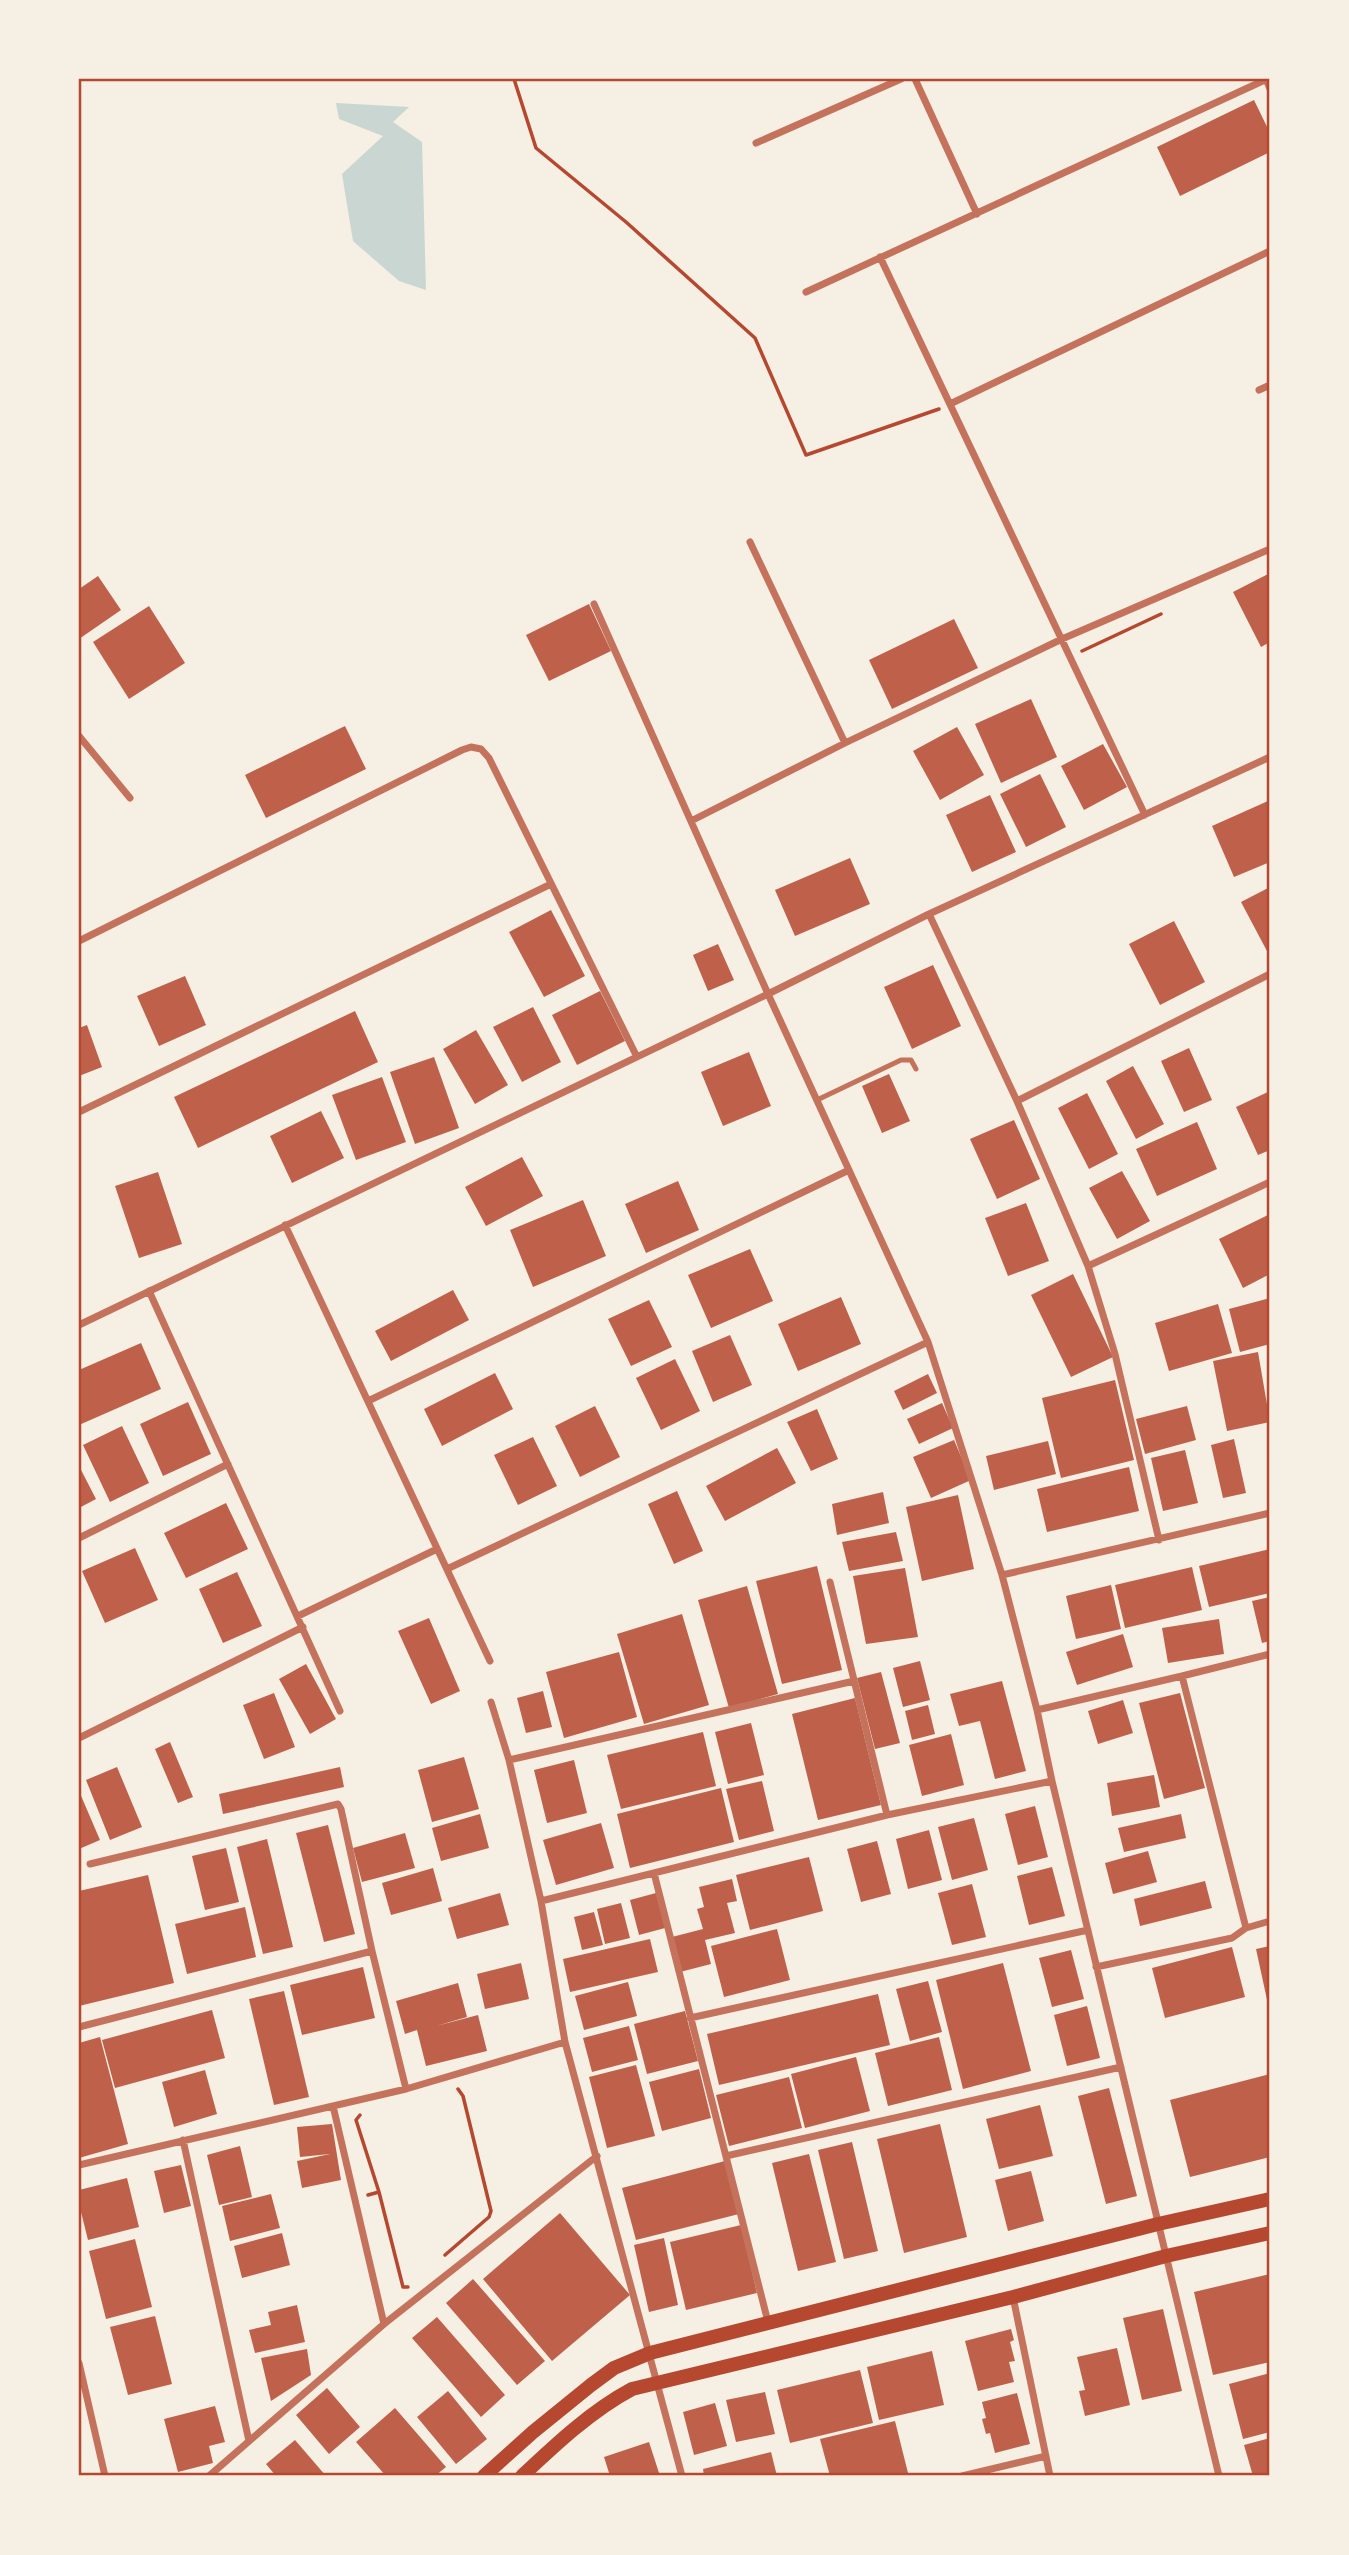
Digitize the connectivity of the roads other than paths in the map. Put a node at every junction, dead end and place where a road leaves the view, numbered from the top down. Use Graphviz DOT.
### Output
graph roads {
  1 [pos="901,79"];
  2 [pos="915,79"];
  3 [pos="1267,79"];
  4 [pos="1270,89"];
  5 [pos="756,143"];
  6 [pos="978,214"];
  7 [pos="1270,251"];
  8 [pos="880,257"];
  9 [pos="806,292"];
  10 [pos="1270,385"];
  11 [pos="1259,390"];
  12 [pos="950,404"];
  13 [pos="750,542"];
  14 [pos="1270,549"];
  15 [pos="594,604"];
  16 [pos="1062,639"];
  17 [pos="79,736"];
  18 [pos="845,743"];
  19 [pos="1270,757"];
  20 [pos="130,798"];
  21 [pos="1145,815"];
  22 [pos="691,821"];
  23 [pos="551,884"];
  24 [pos="929,914"];
  25 [pos="79,941"];
  26 [pos="1270,974"];
  27 [pos="768,994"];
  28 [pos="636,1055"];
  29 [pos="916,1069"];
  30 [pos="817,1100"];
  31 [pos="1017,1101"];
  32 [pos="79,1112"];
  33 [pos="849,1170"];
  34 [pos="1270,1182"];
  35 [pos="285,1225"];
  36 [pos="1088,1266"];
  37 [pos="149,1291"];
  38 [pos="79,1325"];
  39 [pos="929,1342"];
  40 [pos="368,1401"];
  41 [pos="228,1464"];
  42 [pos="1270,1513"];
  43 [pos="79,1538"];
  44 [pos="1158,1540"];
  45 [pos="436,1549"];
  46 [pos="447,1569"];
  47 [pos="1002,1576"];
  48 [pos="830,1582"];
  49 [pos="298,1616"];
  50 [pos="303,1627"];
  51 [pos="1270,1654"];
  52 [pos="490,1661"];
  53 [pos="1182,1676"];
  54 [pos="854,1681"];
  55 [pos="491,1702"];
  56 [pos="1037,1710"];
  57 [pos="340,1711"];
  58 [pos="79,1738"];
  59 [pos="509,1760"];
  60 [pos="1052,1781"];
  61 [pos="887,1815"];
  62 [pos="90,1864"];
  63 [pos="654,1873"];
  64 [pos="541,1900"];
  65 [pos="1270,1921"];
  66 [pos="1246,1928"];
  67 [pos="1088,1930"];
  68 [pos="372,1951"];
  69 [pos="1097,1967"];
  70 [pos="690,2018"];
  71 [pos="79,2027"];
  72 [pos="565,2042"];
  73 [pos="1121,2067"];
  74 [pos="406,2089"];
  75 [pos="333,2106"];
  76 [pos="183,2140"];
  77 [pos="597,2156"];
  78 [pos="726,2156"];
  79 [pos="79,2165"];
  80 [pos="1270,2199"];
  81 [pos="1158,2224"];
  82 [pos="1270,2233"];
  83 [pos="1166,2256"];
  84 [pos="1013,2297"];
  85 [pos="768,2322"];
  86 [pos="384,2324"];
  87 [pos="650,2353"];
  88 [pos="79,2363"];
  89 [pos="657,2383"];
  90 [pos="88,2403"];
  91 [pos="79,2405"];
  92 [pos="249,2441"];
  93 [pos="1046,2456"];
  94 [pos="105,2476"];
  95 [pos="208,2476"];
  96 [pos="484,2476"];
  97 [pos="522,2476"];
  98 [pos="682,2476"];
  99 [pos="962,2476"];
  100 [pos="1051,2476"];
  101 [pos="1219,2476"];
  1 -- 5 [label="street"];
  2 -- 6 [label="street"];
  3 -- 4 [label="street"];
  3 -- 6 [label="street"];
  6 -- 8 [label="street"];
  7 -- 12 [label="street"];
  8 -- 9 [label="street"];
  8 -- 12 [label="street"];
  10 -- 11 [label="street"];
  12 -- 16 [label="street"];
  13 -- 18 [label="street"];
  14 -- 16 [label="street"];
  15 -- 22 [label="street"];
  16 -- 18 [label="street"];
  16 -- 21 [label="street"];
  17 -- 20 [label="street"];
  18 -- 22 [label="street"];
  19 -- 21 [label="street"];
  21 -- 24 [label="street"];
  22 -- 27 [label="street"];
  23 -- 25 [label="street"];
  23 -- 28 [label="street"];
  23 -- 32 [label="street"];
  24 -- 27 [label="street"];
  24 -- 31 [label="street"];
  26 -- 31 [label="street"];
  27 -- 28 [label="street"];
  27 -- 30 [label="street"];
  28 -- 35 [label="street"];
  29 -- 30 [label="lane"];
  30 -- 33 [label="street"];
  31 -- 36 [label="street"];
  33 -- 39 [label="street"];
  33 -- 40 [label="street"];
  34 -- 36 [label="street"];
  35 -- 37 [label="street"];
  35 -- 40 [label="street"];
  36 -- 44 [label="street"];
  37 -- 38 [label="street"];
  37 -- 41 [label="street"];
  39 -- 46 [label="street"];
  39 -- 47 [label="street"];
  40 -- 45 [label="street"];
  41 -- 43 [label="street"];
  41 -- 49 [label="street"];
  42 -- 44 [label="street"];
  44 -- 47 [label="street"];
  45 -- 46 [label="street"];
  45 -- 49 [label="street"];
  46 -- 52 [label="street"];
  47 -- 56 [label="street"];
  48 -- 54 [label="street"];
  49 -- 50 [label="street"];
  50 -- 57 [label="street"];
  50 -- 58 [label="street"];
  51 -- 53 [label="street"];
  53 -- 56 [label="street"];
  53 -- 66 [label="street"];
  54 -- 59 [label="street"];
  54 -- 61 [label="street"];
  55 -- 59 [label="street"];
  56 -- 60 [label="street"];
  59 -- 64 [label="street"];
  60 -- 61 [label="street"];
  60 -- 67 [label="street"];
  61 -- 63 [label="street"];
  62 -- 68 [label="street"];
  63 -- 64 [label="street"];
  63 -- 70 [label="street"];
  64 -- 72 [label="street"];
  65 -- 66 [label="street"];
  66 -- 69 [label="street"];
  67 -- 69 [label="street"];
  67 -- 70 [label="street"];
  68 -- 71 [label="street"];
  68 -- 74 [label="street"];
  69 -- 73 [label="street"];
  70 -- 78 [label="street"];
  72 -- 74 [label="street"];
  72 -- 77 [label="street"];
  73 -- 78 [label="street"];
  73 -- 81 [label="street"];
  74 -- 75 [label="street"];
  75 -- 76 [label="street"];
  75 -- 86 [label="street"];
  76 -- 79 [label="street"];
  76 -- 92 [label="street"];
  77 -- 86 [label="street"];
  77 -- 87 [label="street"];
  78 -- 85 [label="street"];
  80 -- 81 [label="main road"];
  81 -- 83 [label="street"];
  81 -- 85 [label="main road"];
  82 -- 83 [label="main road"];
  83 -- 84 [label="main road"];
  83 -- 101 [label="street"];
  84 -- 89 [label="main road"];
  84 -- 93 [label="street"];
  85 -- 87 [label="main road"];
  86 -- 92 [label="street"];
  87 -- 89 [label="street"];
  87 -- 96 [label="main road"];
  88 -- 90 [label="street"];
  89 -- 97 [label="main road"];
  89 -- 98 [label="street"];
  90 -- 91 [label="street"];
  90 -- 94 [label="street"];
  92 -- 95 [label="street"];
  93 -- 99 [label="street"];
  93 -- 100 [label="street"];
}
